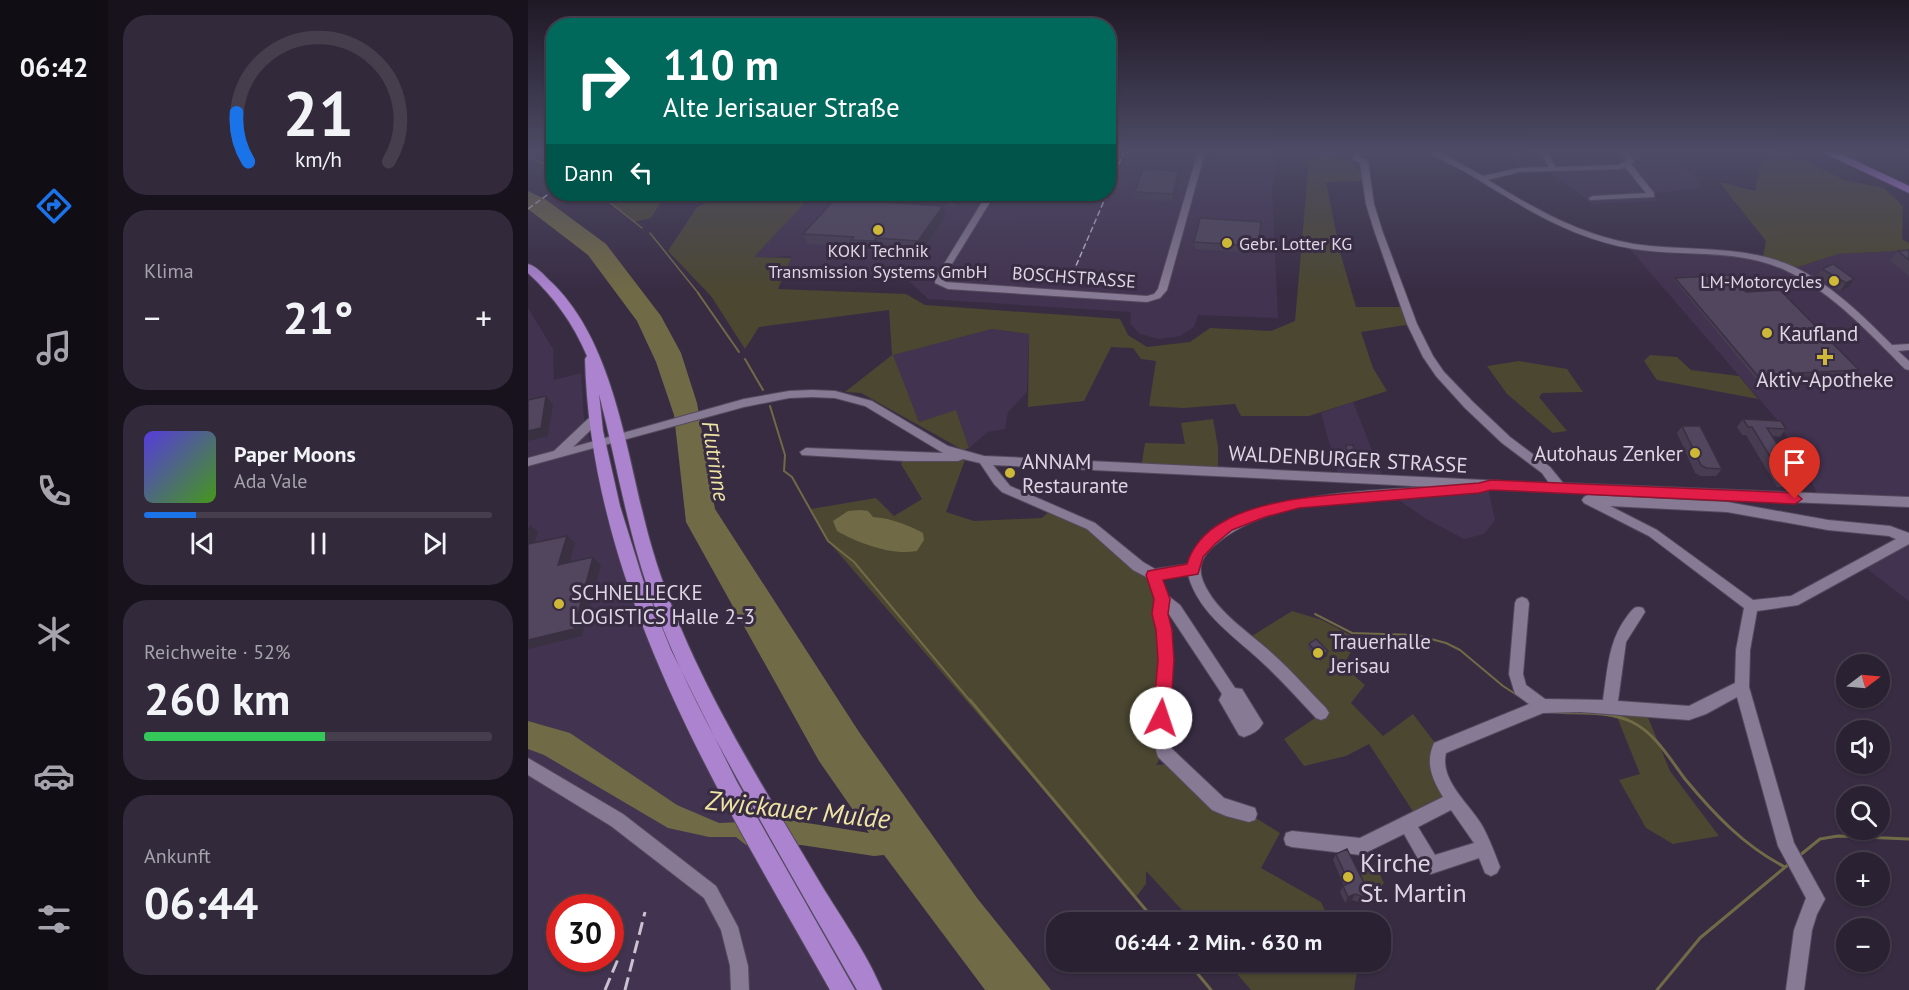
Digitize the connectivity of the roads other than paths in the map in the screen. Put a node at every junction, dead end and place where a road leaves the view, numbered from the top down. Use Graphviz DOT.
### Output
graph roads {
  1 [pos="1189,198"];
  2 [pos="1369,198"];
  3 [pos="1514,198"];
  4 [pos="987,201"];
  5 [pos="528,267"];
  6 [pos="1909,347"];
  7 [pos="1890,348"];
  8 [pos="590,350"];
  9 [pos="1909,367"];
  10 [pos="594,420"];
  11 [pos="617,438"];
  12 [pos="598,444"];
  13 [pos="806,452"];
  14 [pos="550,457"];
  15 [pos="966,457"];
  16 [pos="984,460"];
  17 [pos="528,462"];
  18 [pos="1491,485"];
  19 [pos="1560,488"];
  20 [pos="1588,500"];
  21 [pos="1909,502"];
  22 [pos="1908,538"];
  23 [pos="1192,569"];
  24 [pos="1153,575"];
  25 [pos="1162,599"];
  26 [pos="1522,603"];
  27 [pos="1751,606"];
  28 [pos="1638,612"];
  29 [pos="1742,687"];
  30 [pos="1232,697"];
  31 [pos="1543,706"];
  32 [pos="1613,707"];
  33 [pos="1321,713"];
  34 [pos="528,766"];
  35 [pos="1455,800"];
  36 [pos="1249,814"];
  37 [pos="1408,825"];
  38 [pos="1292,839"];
  39 [pos="1484,849"];
  40 [pos="1491,867"];
  41 [pos="740,990"];
  42 [pos="843,990"];
  43 [pos="870,990"];
  44 [pos="1795,990"];
  1 -- 4 [label="street, BOSCHSTRASSE"];
  2 -- 19 [label="street"];
  3 -- 7 [label="street"];
  5 -- 8 [label="main road"];
  6 -- 7 [label="street"];
  7 -- 9 [label="street"];
  8 -- 10 [label="main road"];
  8 -- 11 [label="main road"];
  10 -- 12 [label="main road"];
  10 -- 14 [label="street"];
  11 -- 12 [label="street, WALDENBURGER STRASSE"];
  11 -- 15 [label="street, WALDENBURGER STRASSE"];
  11 -- 43 [label="main road"];
  12 -- 14 [label="street, WALDENBURGER STRASSE"];
  12 -- 42 [label="main road"];
  13 -- 15 [label="street, WALDENBURGER STRASSE"];
  14 -- 17 [label="street, WALDENBURGER STRASSE"];
  15 -- 16 [label="street, WALDENBURGER STRASSE"];
  16 -- 18 [label="street, WALDENBURGER STRASSE"];
  16 -- 24 [label="street"];
  18 -- 19 [label="street, WALDENBURGER STRASSE"];
  18 -- 23 [label="street"];
  19 -- 20 [label="street"];
  19 -- 21 [label="street, WALDENBURGER STRASSE"];
  20 -- 22 [label="street"];
  20 -- 27 [label="street"];
  22 -- 27 [label="street"];
  23 -- 24 [label="street"];
  23 -- 33 [label="street"];
  24 -- 25 [label="street"];
  25 -- 30 [label="street"];
  25 -- 36 [label="street"];
  26 -- 31 [label="street"];
  27 -- 29 [label="street"];
  28 -- 32 [label="street"];
  29 -- 32 [label="street"];
  29 -- 44 [label="street"];
  31 -- 32 [label="street"];
  31 -- 35 [label="street"];
  34 -- 41 [label="street"];
  35 -- 37 [label="street"];
  35 -- 39 [label="street"];
  37 -- 38 [label="street"];
  37 -- 39 [label="street"];
  39 -- 40 [label="street"];
}
